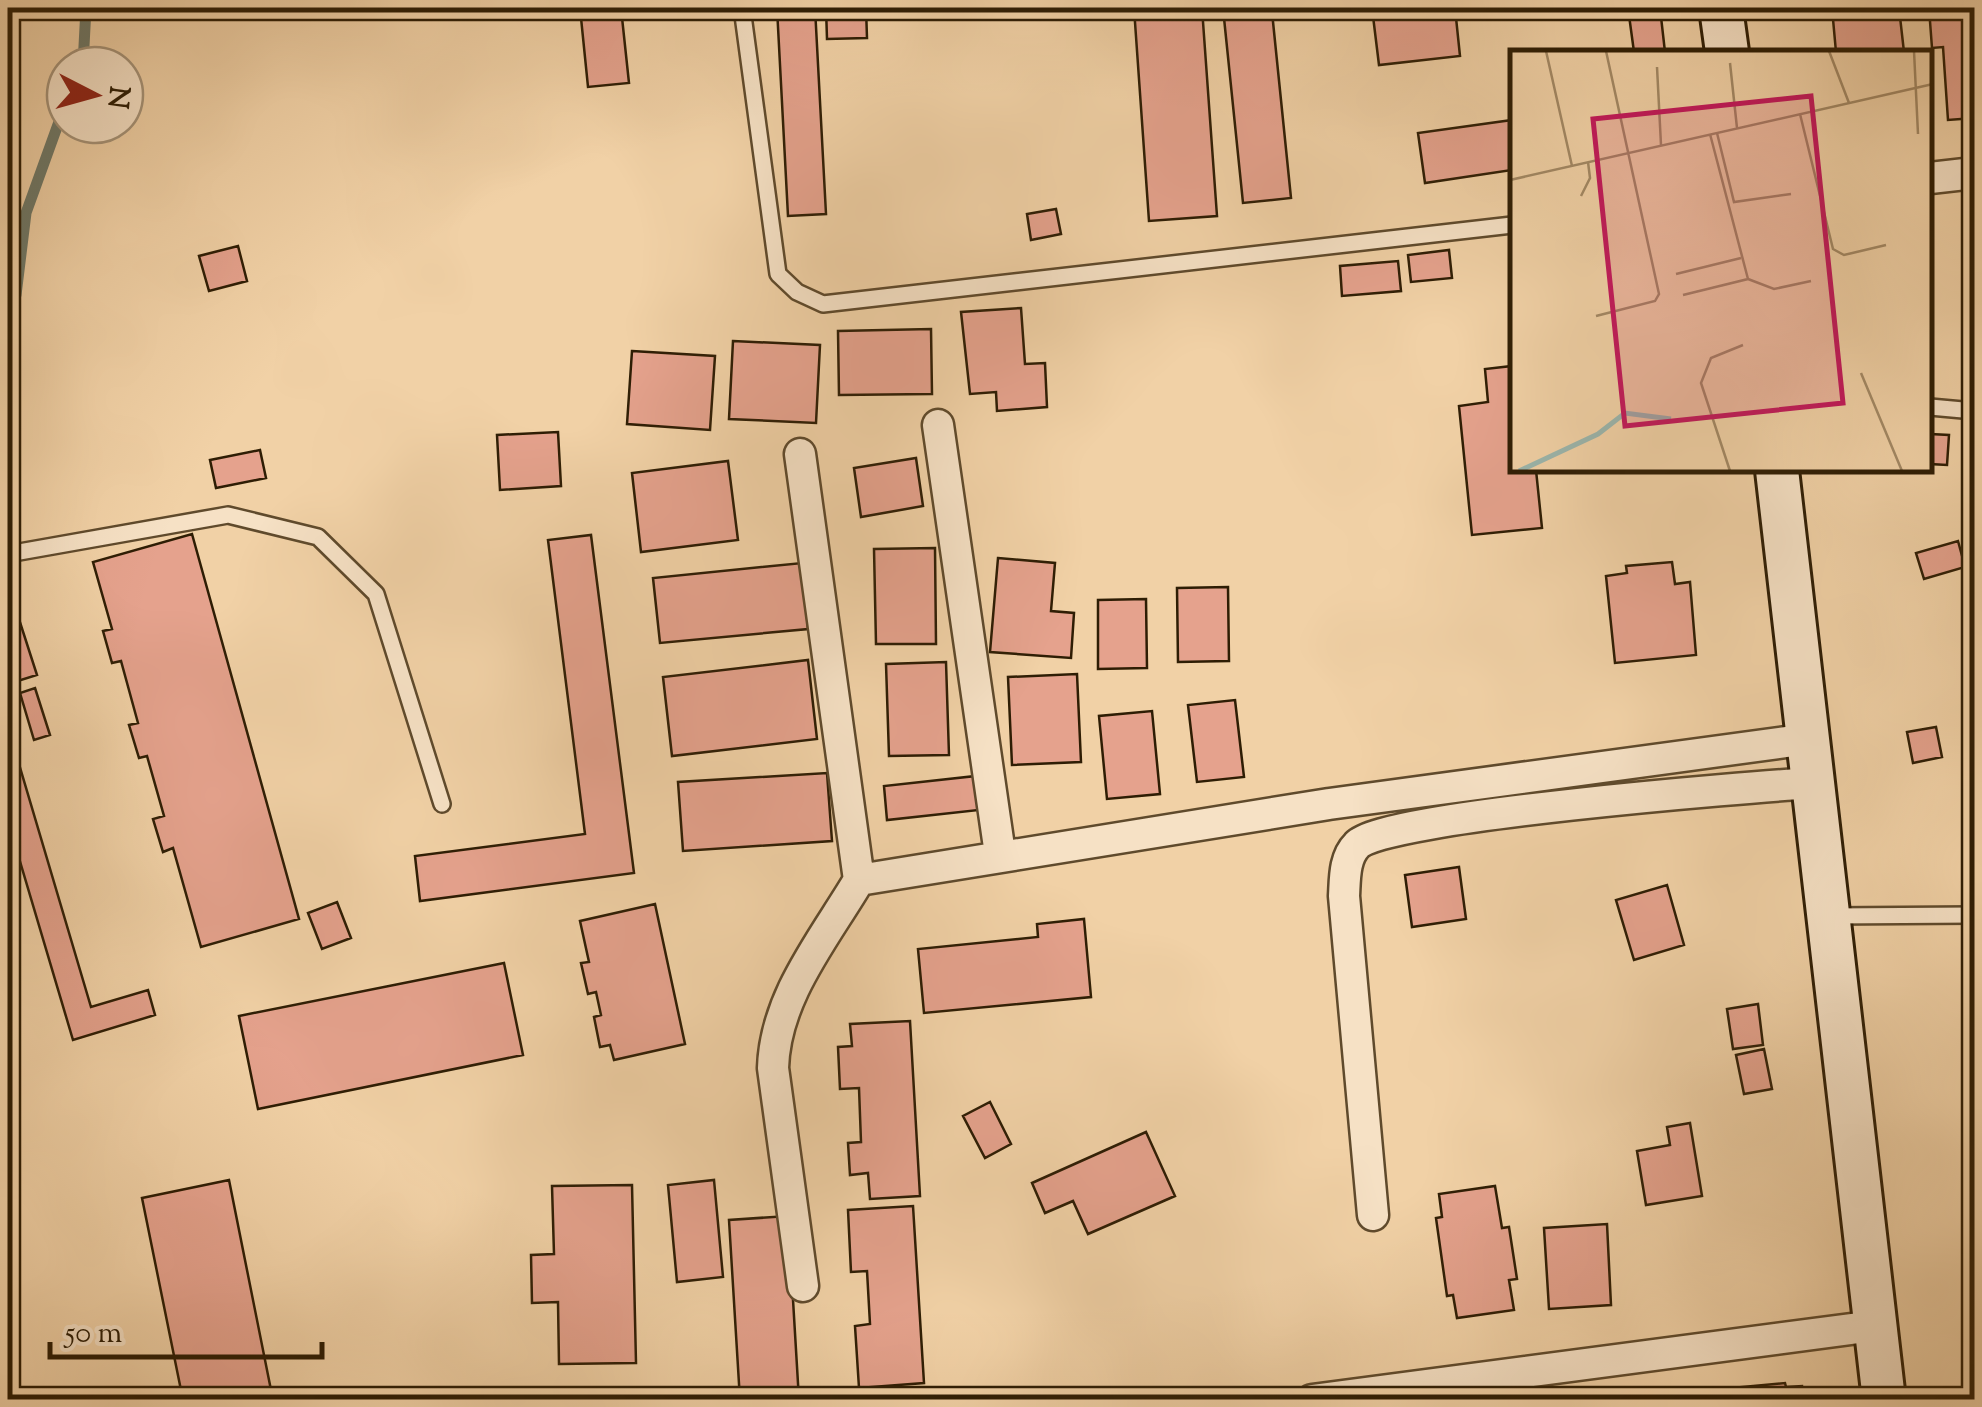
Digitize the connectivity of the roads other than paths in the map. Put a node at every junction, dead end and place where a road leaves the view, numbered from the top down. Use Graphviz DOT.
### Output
graph roads {
  1 [pos="742,8"];
  2 [pos="1722,8"];
  3 [pos="1728,50"];
  4 [pos="1974,173"];
  5 [pos="1932,178"];
  6 [pos="1510,225"];
  7 [pos="1932,407"];
  8 [pos="1974,412"];
  9 [pos="938,426"];
  10 [pos="800,454"];
  11 [pos="1777,472"];
  12 [pos="8,554"];
  13 [pos="1808,740"];
  14 [pos="1813,783"];
  15 [pos="442,804"];
  16 [pos="1000,854"];
  17 [pos="859,880"];
  18 [pos="1827,916"];
  19 [pos="1974,916"];
  20 [pos="1373,1214"];
  21 [pos="804,1286"];
  22 [pos="1874,1326"];
  23 [pos="1312,1400"];
  24 [pos="1884,1400"];
  1 -- 6 [label="lane"];
  2 -- 3 [label="main road"];
  4 -- 5 [label="street"];
  7 -- 8 [label="lane"];
  9 -- 16 [label="street"];
  10 -- 17 [label="street"];
  11 -- 13 [label="main road"];
  12 -- 15 [label="lane"];
  13 -- 14 [label="main road"];
  13 -- 16 [label="street"];
  14 -- 18 [label="main road"];
  14 -- 20 [label="street"];
  16 -- 17 [label="street"];
  17 -- 21 [label="street"];
  18 -- 19 [label="lane"];
  18 -- 22 [label="main road"];
  22 -- 23 [label="street"];
  22 -- 24 [label="main road"];
}
